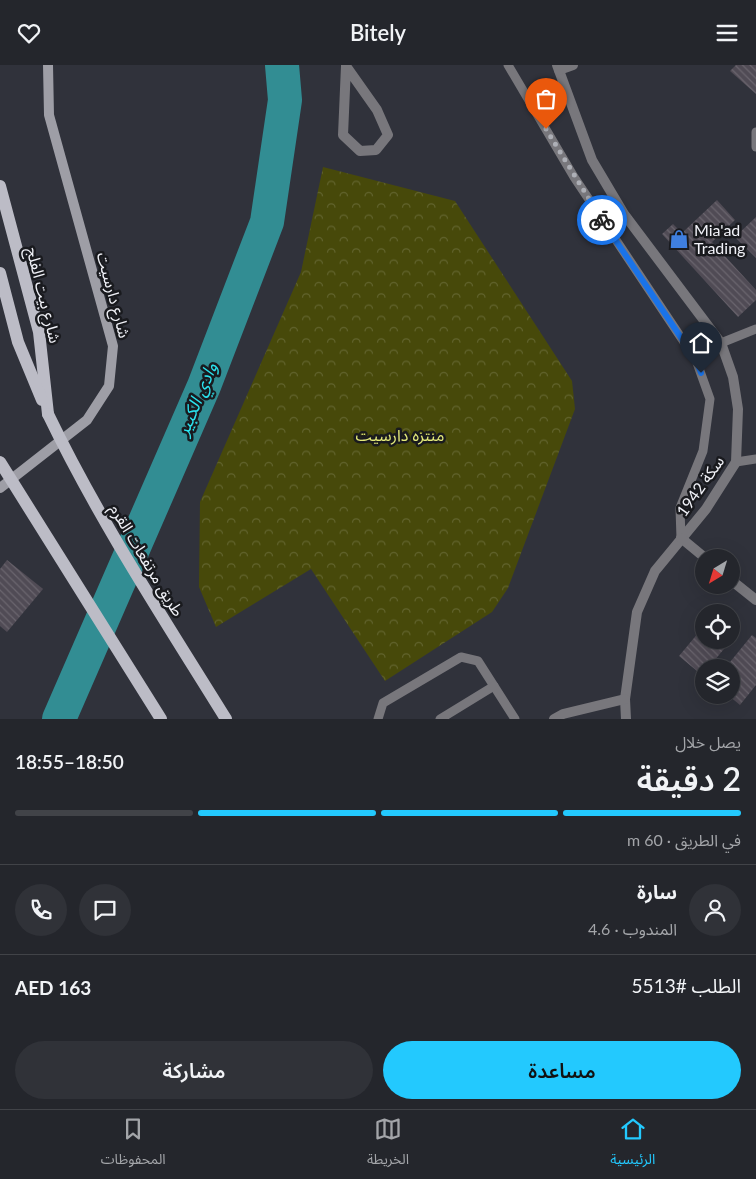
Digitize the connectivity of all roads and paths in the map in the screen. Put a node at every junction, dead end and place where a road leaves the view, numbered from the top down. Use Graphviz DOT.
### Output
graph roads {
  1 [pos="48,65"];
  2 [pos="346,65"];
  3 [pos="508,65"];
  4 [pos="573,65"];
  5 [pos="558,67"];
  6 [pos="756,132"];
  7 [pos="756,147"];
  8 [pos="0,186"];
  9 [pos="0,273"];
  10 [pos="756,329"];
  11 [pos="722,343"];
  12 [pos="48,414"];
  13 [pos="756,459"];
  14 [pos="0,462"];
  15 [pos="736,462"];
  16 [pos="0,488"];
  17 [pos="681,538"];
  18 [pos="695,550"];
  19 [pos="740,587"];
  20 [pos="756,600"];
  21 [pos="494,686"];
  22 [pos="625,699"];
  23 [pos="161,719"];
  24 [pos="226,719"];
  25 [pos="378,719"];
  26 [pos="440,719"];
  27 [pos="514,719"];
  28 [pos="554,719"];
  29 [pos="626,719"];
  1 -- 16 [label="street, شارع دارسيت"];
  2 -- 2 [label="street"];
  3 -- 17 [label="lane"];
  4 -- 5 [label="street"];
  5 -- 11 [label="street, سكة 1942"];
  6 -- 7 [label="lane"];
  8 -- 12 [label="main road, شارع بيت الفلج"];
  9 -- 12 [label="main road, طريق مرتفعات القرم"];
  10 -- 11 [label="lane"];
  11 -- 15 [label="street, سكة 1942"];
  12 -- 24 [label="main road, طريق مرتفعات القرم, bridge"];
  13 -- 15 [label="lane"];
  14 -- 23 [label="main road, bridge"];
  15 -- 17 [label="street, سكة 1942"];
  17 -- 18 [label="street"];
  17 -- 22 [label="street, سكة 1942"];
  19 -- 20 [label="street"];
  21 -- 25 [label="lane"];
  21 -- 26 [label="lane"];
  21 -- 27 [label="lane"];
  22 -- 28 [label="street"];
  22 -- 29 [label="street, سكة 1942"];
}
